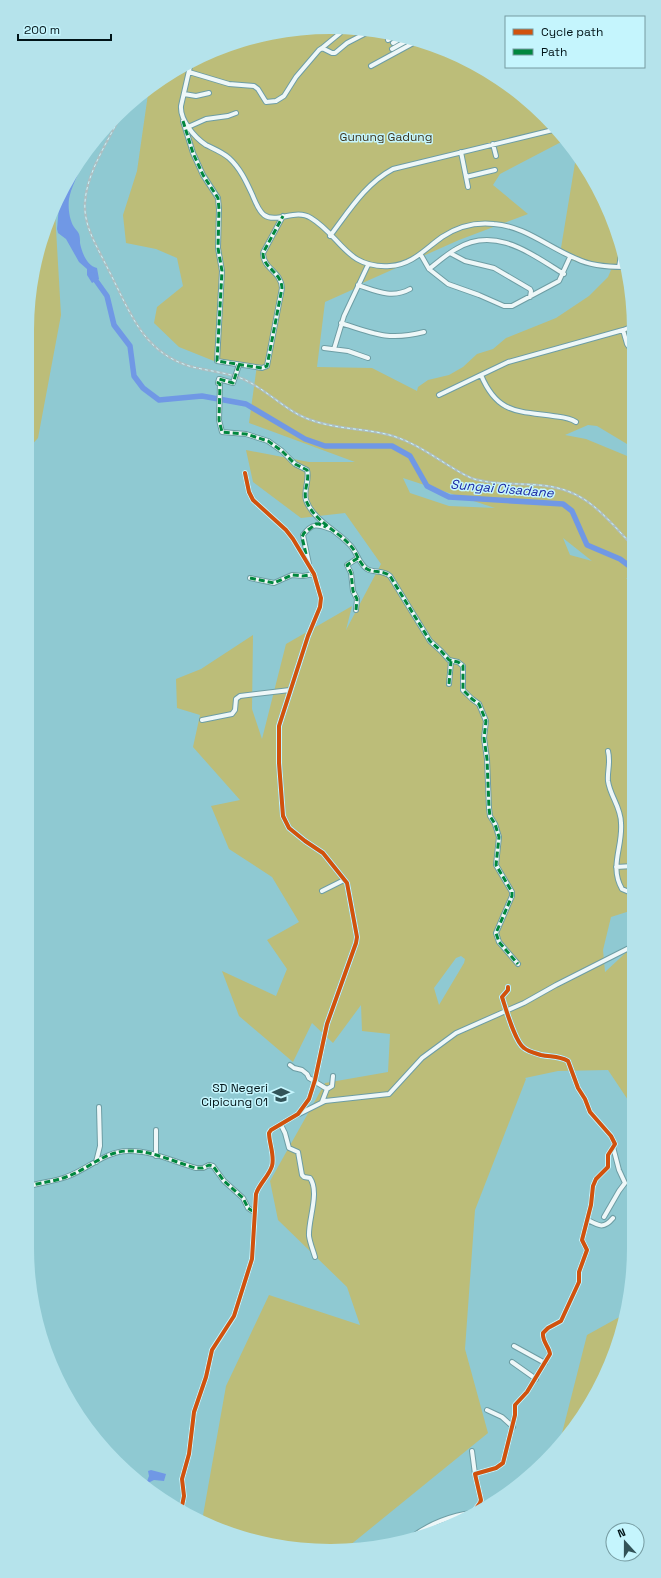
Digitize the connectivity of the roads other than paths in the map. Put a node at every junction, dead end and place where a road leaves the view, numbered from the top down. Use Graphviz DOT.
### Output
graph roads {
  1 [pos="338,34"];
  2 [pos="360,36"];
  3 [pos="403,43"];
  4 [pos="409,45"];
  5 [pos="322,48"];
  6 [pos="392,49"];
  7 [pos="371,66"];
  8 [pos="189,72"];
  9 [pos="210,93"];
  10 [pos="184,94"];
  11 [pos="236,113"];
  12 [pos="183,121"];
  13 [pos="188,127"];
  14 [pos="549,131"];
  15 [pos="493,144"];
  16 [pos="461,152"];
  17 [pos="496,156"];
  18 [pos="495,170"];
  19 [pos="466,177"];
  20 [pos="468,187"];
  21 [pos="283,216"];
  22 [pos="330,236"];
  23 [pos="450,253"];
  24 [pos="421,254"];
  25 [pos="570,256"];
  26 [pos="368,265"];
  27 [pos="619,267"];
  28 [pos="429,269"];
  29 [pos="564,274"];
  30 [pos="358,285"];
  31 [pos="410,289"];
  32 [pos="530,296"];
  33 [pos="342,323"];
  34 [pos="627,329"];
  35 [pos="623,330"];
  36 [pos="424,332"];
  37 [pos="627,339"];
  38 [pos="324,348"];
  39 [pos="334,349"];
  40 [pos="368,358"];
  41 [pos="239,364"];
  42 [pos="481,375"];
  43 [pos="439,395"];
  44 [pos="576,422"];
  45 [pos="245,473"];
  46 [pos="332,530"];
  47 [pos="358,558"];
  48 [pos="309,566"];
  49 [pos="314,574"];
  50 [pos="250,578"];
  51 [pos="356,610"];
  52 [pos="451,661"];
  53 [pos="448,684"];
  54 [pos="290,690"];
  55 [pos="202,720"];
  56 [pos="608,750"];
  57 [pos="627,866"];
  58 [pos="616,867"];
  59 [pos="344,880"];
  60 [pos="322,891"];
  61 [pos="627,891"];
  62 [pos="627,949"];
  63 [pos="518,964"];
  64 [pos="508,987"];
  65 [pos="506,1011"];
  66 [pos="290,1065"];
  67 [pos="333,1076"];
  68 [pos="315,1080"];
  69 [pos="327,1089"];
  70 [pos="322,1102"];
  71 [pos="99,1107"];
  72 [pos="298,1114"];
  73 [pos="281,1125"];
  74 [pos="156,1130"];
  75 [pos="613,1147"];
  76 [pos="156,1156"];
  77 [pos="96,1162"];
  78 [pos="34,1184"];
  79 [pos="254,1212"];
  80 [pos="604,1217"];
  81 [pos="613,1218"];
  82 [pos="588,1220"];
  83 [pos="315,1257"];
  84 [pos="514,1346"];
  85 [pos="512,1362"];
  86 [pos="545,1363"];
  87 [pos="536,1379"];
  88 [pos="487,1410"];
  89 [pos="513,1427"];
  90 [pos="472,1451"];
  91 [pos="476,1474"];
  92 [pos="182,1504"];
  93 [pos="480,1504"];
  94 [pos="454,1517"];
  95 [pos="436,1524"];
  1 -- 5 [label="street"];
  2 -- 5 [label="street"];
  3 -- 6 [label="street"];
  4 -- 7 [label="street"];
  5 -- 8 [label="street"];
  8 -- 10 [label="street"];
  9 -- 10 [label="street"];
  10 -- 12 [label="street"];
  11 -- 13 [label="street"];
  12 -- 13 [label="street"];
  12 -- 41 [label="street"];
  13 -- 21 [label="street"];
  14 -- 15 [label="street"];
  15 -- 16 [label="street"];
  15 -- 17 [label="street"];
  16 -- 19 [label="street"];
  16 -- 22 [label="street"];
  18 -- 19 [label="street"];
  19 -- 20 [label="street"];
  21 -- 22 [label="street"];
  21 -- 41 [label="street"];
  22 -- 26 [label="street"];
  23 -- 28 [label="street"];
  23 -- 29 [label="street"];
  23 -- 32 [label="street"];
  24 -- 25 [label="street"];
  24 -- 26 [label="street"];
  24 -- 28 [label="street"];
  25 -- 27 [label="street"];
  25 -- 29 [label="street"];
  26 -- 30 [label="street"];
  28 -- 32 [label="street"];
  29 -- 32 [label="street"];
  30 -- 31 [label="street"];
  30 -- 33 [label="street"];
  33 -- 36 [label="street"];
  33 -- 39 [label="street"];
  34 -- 35 [label="street"];
  35 -- 37 [label="street"];
  35 -- 42 [label="street"];
  38 -- 39 [label="street"];
  39 -- 40 [label="street"];
  41 -- 46 [label="street, bridge"];
  42 -- 43 [label="street"];
  42 -- 44 [label="street"];
  45 -- 48 [label="street"];
  46 -- 47 [label="street"];
  46 -- 48 [label="street"];
  47 -- 51 [label="street"];
  47 -- 52 [label="street"];
  48 -- 49 [label="street"];
  49 -- 50 [label="street"];
  49 -- 54 [label="street"];
  52 -- 53 [label="street"];
  52 -- 63 [label="street"];
  54 -- 55 [label="street"];
  54 -- 59 [label="street"];
  56 -- 58 [label="street"];
  57 -- 58 [label="street"];
  58 -- 61 [label="street"];
  59 -- 60 [label="street"];
  59 -- 68 [label="street"];
  62 -- 65 [label="street"];
  64 -- 65 [label="street"];
  65 -- 70 [label="street"];
  65 -- 75 [label="street"];
  66 -- 68 [label="street"];
  67 -- 69 [label="street"];
  68 -- 69 [label="street"];
  68 -- 72 [label="street"];
  69 -- 70 [label="street"];
  70 -- 72 [label="street"];
  71 -- 77 [label="street"];
  72 -- 73 [label="street"];
  73 -- 79 [label="street"];
  73 -- 83 [label="street"];
  74 -- 76 [label="street"];
  75 -- 80 [label="street"];
  75 -- 82 [label="street"];
  76 -- 77 [label="street"];
  76 -- 79 [label="street"];
  77 -- 78 [label="street"];
  79 -- 92 [label="street"];
  81 -- 82 [label="street"];
  82 -- 86 [label="street"];
  84 -- 86 [label="street"];
  85 -- 87 [label="street"];
  86 -- 87 [label="street"];
  87 -- 89 [label="street"];
  88 -- 89 [label="street"];
  89 -- 91 [label="street"];
  90 -- 91 [label="street"];
  91 -- 93 [label="street"];
  94 -- 95 [label="street"];
}
